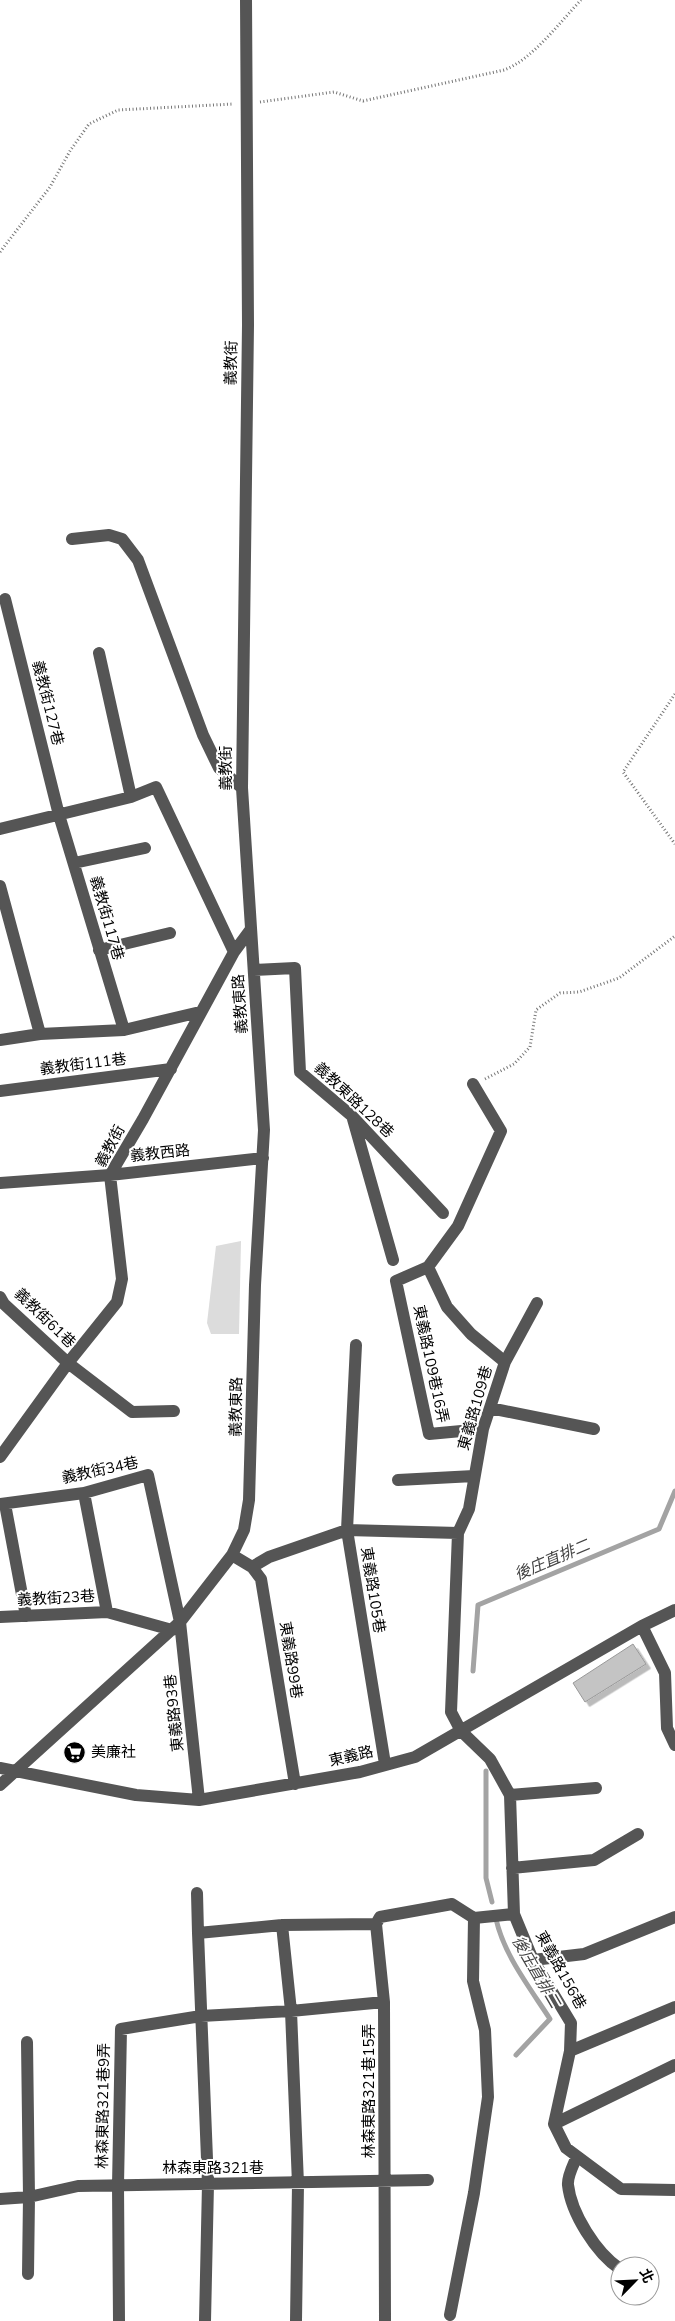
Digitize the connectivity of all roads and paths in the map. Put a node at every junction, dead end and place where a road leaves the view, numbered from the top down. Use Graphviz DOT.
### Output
graph roads {
  1 [pos="246,0"];
  2 [pos="580,0"];
  3 [pos="247,102"];
  4 [pos="0,252"];
  5 [pos="72,539"];
  6 [pos="4,599"];
  7 [pos="99,653"];
  8 [pos="675,694"];
  9 [pos="242,788"];
  10 [pos="132,797"];
  11 [pos="59,815"];
  12 [pos="0,829"];
  13 [pos="675,844"];
  14 [pos="145,848"];
  15 [pos="74,864"];
  16 [pos="0,886"];
  17 [pos="252,929"];
  18 [pos="170,933"];
  19 [pos="675,936"];
  20 [pos="99,950"];
  21 [pos="234,952"];
  22 [pos="254,970"];
  23 [pos="200,1012"];
  24 [pos="124,1030"];
  25 [pos="40,1034"];
  26 [pos="0,1040"];
  27 [pos="171,1069"];
  28 [pos="474,1084"];
  29 [pos="0,1091"];
  30 [pos="352,1116"];
  31 [pos="264,1158"];
  32 [pos="110,1175"];
  33 [pos="0,1183"];
  34 [pos="443,1214"];
  35 [pos="393,1260"];
  36 [pos="428,1267"];
  37 [pos="0,1297"];
  38 [pos="537,1303"];
  39 [pos="356,1345"];
  40 [pos="505,1362"];
  41 [pos="68,1363"];
  42 [pos="490,1408"];
  43 [pos="174,1411"];
  44 [pos="483,1429"];
  45 [pos="594,1429"];
  46 [pos="2,1451"];
  47 [pos="474,1476"];
  48 [pos="398,1480"];
  49 [pos="84,1493"];
  50 [pos="2,1504"];
  51 [pos="348,1530"];
  52 [pos="458,1533"];
  53 [pos="232,1555"];
  54 [pos="252,1567"];
  55 [pos="675,1610"];
  56 [pos="107,1612"];
  57 [pos="26,1616"];
  58 [pos="0,1618"];
  59 [pos="176,1626"];
  60 [pos="642,1626"];
  61 [pos="670,1682"];
  62 [pos="671,1727"];
  63 [pos="461,1731"];
  64 [pos="675,1745"];
  65 [pos="386,1764"];
  66 [pos="0,1768"];
  67 [pos="14,1772"];
  68 [pos="295,1784"];
  69 [pos="0,1785"];
  70 [pos="596,1788"];
  71 [pos="510,1795"];
  72 [pos="199,1800"];
  73 [pos="638,1834"];
  74 [pos="512,1868"];
  75 [pos="197,1893"];
  76 [pos="514,1914"];
  77 [pos="675,1917"];
  78 [pos="474,1918"];
  79 [pos="376,1924"];
  80 [pos="282,1925"];
  81 [pos="198,1933"];
  82 [pos="533,1960"];
  83 [pos="384,2002"];
  84 [pos="675,2007"];
  85 [pos="292,2011"];
  86 [pos="201,2016"];
  87 [pos="27,2042"];
  88 [pos="570,2051"];
  89 [pos="675,2065"];
  90 [pos="554,2124"];
  91 [pos="577,2156"];
  92 [pos="428,2180"];
  93 [pos="386,2181"];
  94 [pos="208,2184"];
  95 [pos="298,2184"];
  96 [pos="118,2185"];
  97 [pos="675,2190"];
  98 [pos="30,2197"];
  99 [pos="0,2199"];
  100 [pos="610,2259"];
  101 [pos="28,2274"];
  102 [pos="450,2315"];
  103 [pos="119,2321"];
  104 [pos="205,2321"];
  105 [pos="296,2321"];
  106 [pos="385,2321"];
  1 -- 3 [label="street, 義教街"];
  2 -- 3 [label="path"];
  3 -- 4 [label="path"];
  3 -- 9 [label="street, 義教街"];
  5 -- 9 [label="street"];
  6 -- 11 [label="street, 義教街127巷"];
  7 -- 10 [label="street"];
  8 -- 13 [label="path"];
  9 -- 17 [label="street, 義教街"];
  10 -- 11 [label="street"];
  10 -- 21 [label="street"];
  11 -- 12 [label="street"];
  11 -- 15 [label="street, 義教街117巷"];
  14 -- 15 [label="street"];
  15 -- 20 [label="street, 義教街117巷"];
  16 -- 25 [label="street"];
  17 -- 21 [label="street, 義教街"];
  17 -- 22 [label="street, 義教東路"];
  18 -- 20 [label="street"];
  19 -- 28 [label="path"];
  20 -- 24 [label="street, 義教街117巷"];
  21 -- 23 [label="street, 義教街"];
  22 -- 30 [label="street, 義教東路128巷"];
  22 -- 31 [label="street, 義教東路"];
  23 -- 24 [label="street"];
  23 -- 27 [label="street, 義教街"];
  24 -- 25 [label="street"];
  25 -- 26 [label="street"];
  27 -- 29 [label="street, 義教街111巷"];
  27 -- 32 [label="street, 義教街"];
  28 -- 36 [label="street"];
  30 -- 34 [label="street, 義教東路128巷"];
  30 -- 35 [label="street"];
  31 -- 32 [label="street, 義教西路"];
  31 -- 53 [label="street, 義教東路"];
  32 -- 33 [label="street, 義教西路"];
  32 -- 41 [label="street, 義教街"];
  36 -- 40 [label="street, 東義路109巷"];
  36 -- 44 [label="street, 東義路109巷16弄"];
  37 -- 41 [label="street, 義教街61巷"];
  38 -- 40 [label="street"];
  39 -- 51 [label="street"];
  40 -- 42 [label="street, 東義路109巷"];
  41 -- 43 [label="street, 義教街61巷"];
  41 -- 46 [label="street, 義教街"];
  42 -- 44 [label="street, 東義路109巷"];
  42 -- 45 [label="street"];
  44 -- 47 [label="street, 東義路109巷"];
  47 -- 48 [label="street"];
  47 -- 52 [label="street, 東義路109巷"];
  49 -- 50 [label="street, 義教街34巷"];
  49 -- 56 [label="street"];
  49 -- 59 [label="street, 義教街34巷"];
  50 -- 57 [label="street"];
  51 -- 52 [label="street, 東義路105巷"];
  51 -- 54 [label="street"];
  51 -- 65 [label="street, 東義路105巷"];
  52 -- 63 [label="street, 東義路109巷"];
  53 -- 54 [label="street"];
  53 -- 59 [label="street, 義教東路"];
  54 -- 68 [label="street, 東義路99巷"];
  55 -- 60 [label="street, 東義路"];
  56 -- 57 [label="street, 義教街23巷"];
  56 -- 59 [label="street, 義教街23巷"];
  57 -- 58 [label="street, 義教街23巷"];
  59 -- 67 [label="street, 義教東路"];
  59 -- 72 [label="street, 東義路93巷"];
  60 -- 61 [label="street"];
  60 -- 63 [label="street, 東義路"];
  61 -- 62 [label="street"];
  62 -- 64 [label="street"];
  63 -- 65 [label="street, 東義路"];
  63 -- 71 [label="street, 東義路156巷"];
  65 -- 68 [label="street, 東義路"];
  66 -- 67 [label="street, 東義路"];
  67 -- 69 [label="street, 義教東路"];
  67 -- 72 [label="street, 東義路"];
  68 -- 72 [label="street, 東義路"];
  70 -- 71 [label="street"];
  71 -- 74 [label="street, 東義路156巷"];
  73 -- 74 [label="street"];
  74 -- 76 [label="street, 東義路156巷"];
  75 -- 81 [label="street"];
  76 -- 78 [label="street"];
  76 -- 82 [label="street, 東義路156巷"];
  77 -- 82 [label="street"];
  78 -- 79 [label="street"];
  78 -- 102 [label="street"];
  79 -- 80 [label="street"];
  79 -- 83 [label="street, 林森東路321巷15弄"];
  80 -- 81 [label="street"];
  80 -- 85 [label="street"];
  81 -- 86 [label="street"];
  82 -- 88 [label="street, 東義路156巷"];
  83 -- 85 [label="street"];
  83 -- 93 [label="street, 林森東路321巷15弄"];
  84 -- 88 [label="street"];
  85 -- 86 [label="street"];
  85 -- 95 [label="street"];
  86 -- 94 [label="street"];
  86 -- 96 [label="street, 林森東路321巷9弄"];
  87 -- 98 [label="street"];
  88 -- 90 [label="street, 東義路156巷"];
  89 -- 90 [label="street"];
  90 -- 91 [label="street"];
  91 -- 97 [label="street"];
  91 -- 100 [label="street"];
  92 -- 93 [label="street, 林森東路321巷"];
  93 -- 95 [label="street, 林森東路321巷"];
  93 -- 106 [label="street, 林森東路321巷15弄"];
  94 -- 95 [label="street, 林森東路321巷"];
  94 -- 96 [label="street, 林森東路321巷"];
  94 -- 104 [label="street"];
  95 -- 105 [label="street"];
  96 -- 98 [label="street, 林森東路321巷"];
  96 -- 103 [label="street, 林森東路321巷9弄"];
  98 -- 99 [label="street, 林森東路321巷"];
  98 -- 101 [label="street"];
}
